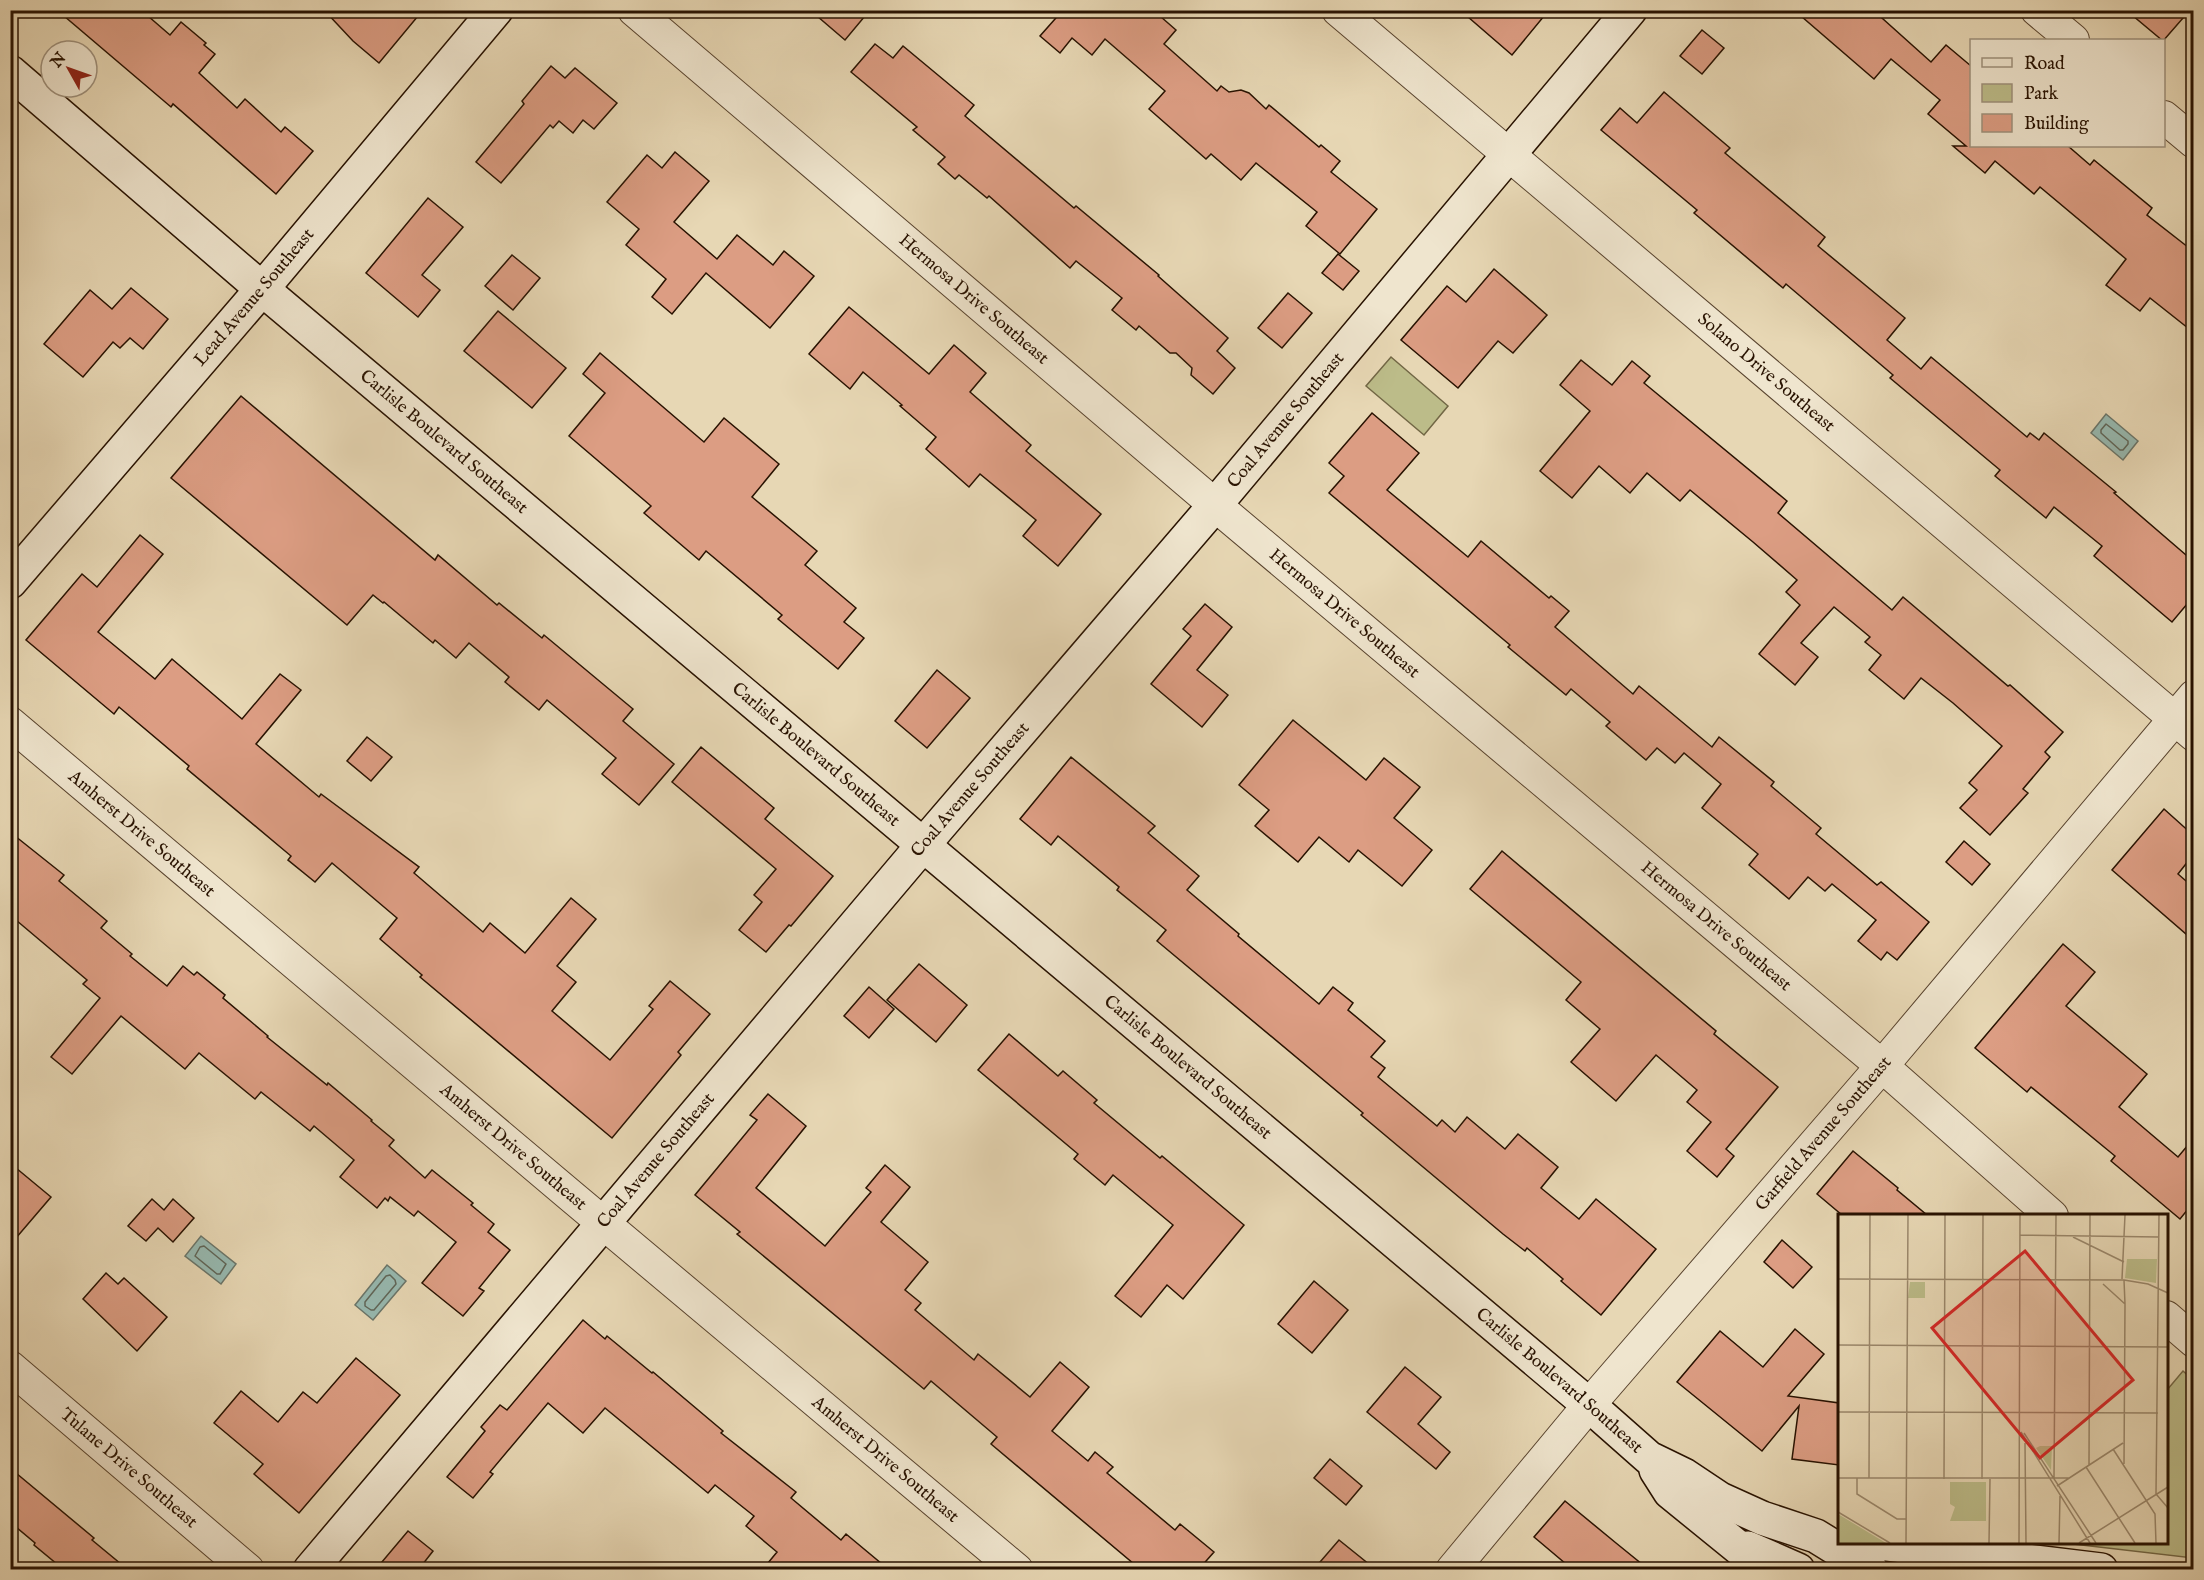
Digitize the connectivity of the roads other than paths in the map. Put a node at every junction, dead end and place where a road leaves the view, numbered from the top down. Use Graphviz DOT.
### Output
graph roads {
  1 [pos="496,10"];
  2 [pos="634,10"];
  3 [pos="1338,10"];
  4 [pos="1630,10"];
  5 [pos="2037,10"];
  6 [pos="2072,39"];
  7 [pos="10,72"];
  8 [pos="2165,119"];
  9 [pos="2193,142"];
  10 [pos="1509,156"];
  11 [pos="262,290"];
  12 [pos="1215,505"];
  13 [pos="10,582"];
  14 [pos="2187,717"];
  15 [pos="10,723"];
  16 [pos="923,846"];
  17 [pos="1882,1066"];
  18 [pos="2051,1214"];
  19 [pos="603,1223"];
  20 [pos="2168,1319"];
  21 [pos="2193,1341"];
  22 [pos="10,1367"];
  23 [pos="1589,1405"];
  24 [pos="1648,1458"];
  25 [pos="1828,1537"];
  26 [pos="1732,1541"];
  27 [pos="1888,1544"];
  28 [pos="248,1569"];
  29 [pos="310,1569"];
  30 [pos="1017,1569"];
  31 [pos="1452,1569"];
  32 [pos="1766,1569"];
  33 [pos="1798,1569"];
  34 [pos="1871,1569"];
  35 [pos="2101,1569"];
  1 -- 11 [label="street, Lead Avenue Southeast"];
  2 -- 12 [label="street, Hermosa Drive Southeast"];
  3 -- 10 [label="street, Solano Drive Southeast"];
  4 -- 10 [label="street, Coal Avenue Southeast"];
  5 -- 6 [label="street"];
  7 -- 11 [label="street, Carlisle Boulevard Southeast"];
  8 -- 9 [label="street"];
  10 -- 12 [label="street, Coal Avenue Southeast"];
  10 -- 14 [label="street, Solano Drive Southeast"];
  11 -- 13 [label="street, Lead Avenue Southeast"];
  11 -- 16 [label="street, Carlisle Boulevard Southeast"];
  12 -- 16 [label="street, Coal Avenue Southeast"];
  12 -- 17 [label="street, Hermosa Drive Southeast"];
  14 -- 17 [label="street, Garfield Avenue Southeast"];
  15 -- 19 [label="street, Amherst Drive Southeast"];
  16 -- 19 [label="street, Coal Avenue Southeast"];
  16 -- 23 [label="street, Carlisle Boulevard Southeast"];
  17 -- 18 [label="street, Hermosa Drive Southeast"];
  17 -- 23 [label="street, Garfield Avenue Southeast"];
  19 -- 29 [label="street, Coal Avenue Southeast"];
  19 -- 30 [label="street, Amherst Drive Southeast"];
  20 -- 21 [label="street"];
  22 -- 28 [label="street, Tulane Drive Southeast"];
  23 -- 24 [label="street, Carlisle Boulevard Southeast"];
  23 -- 31 [label="street, Garfield Avenue Southeast"];
  24 -- 25 [label="street, Carlisle Boulevard Southeast"];
  24 -- 26 [label="street, Carlisle Boulevard Southeast"];
  25 -- 34 [label="street, Carlisle Boulevard Southeast"];
  26 -- 32 [label="street, Carlisle Boulevard Southeast"];
  26 -- 33 [label="street"];
  27 -- 35 [label="street"];
}
